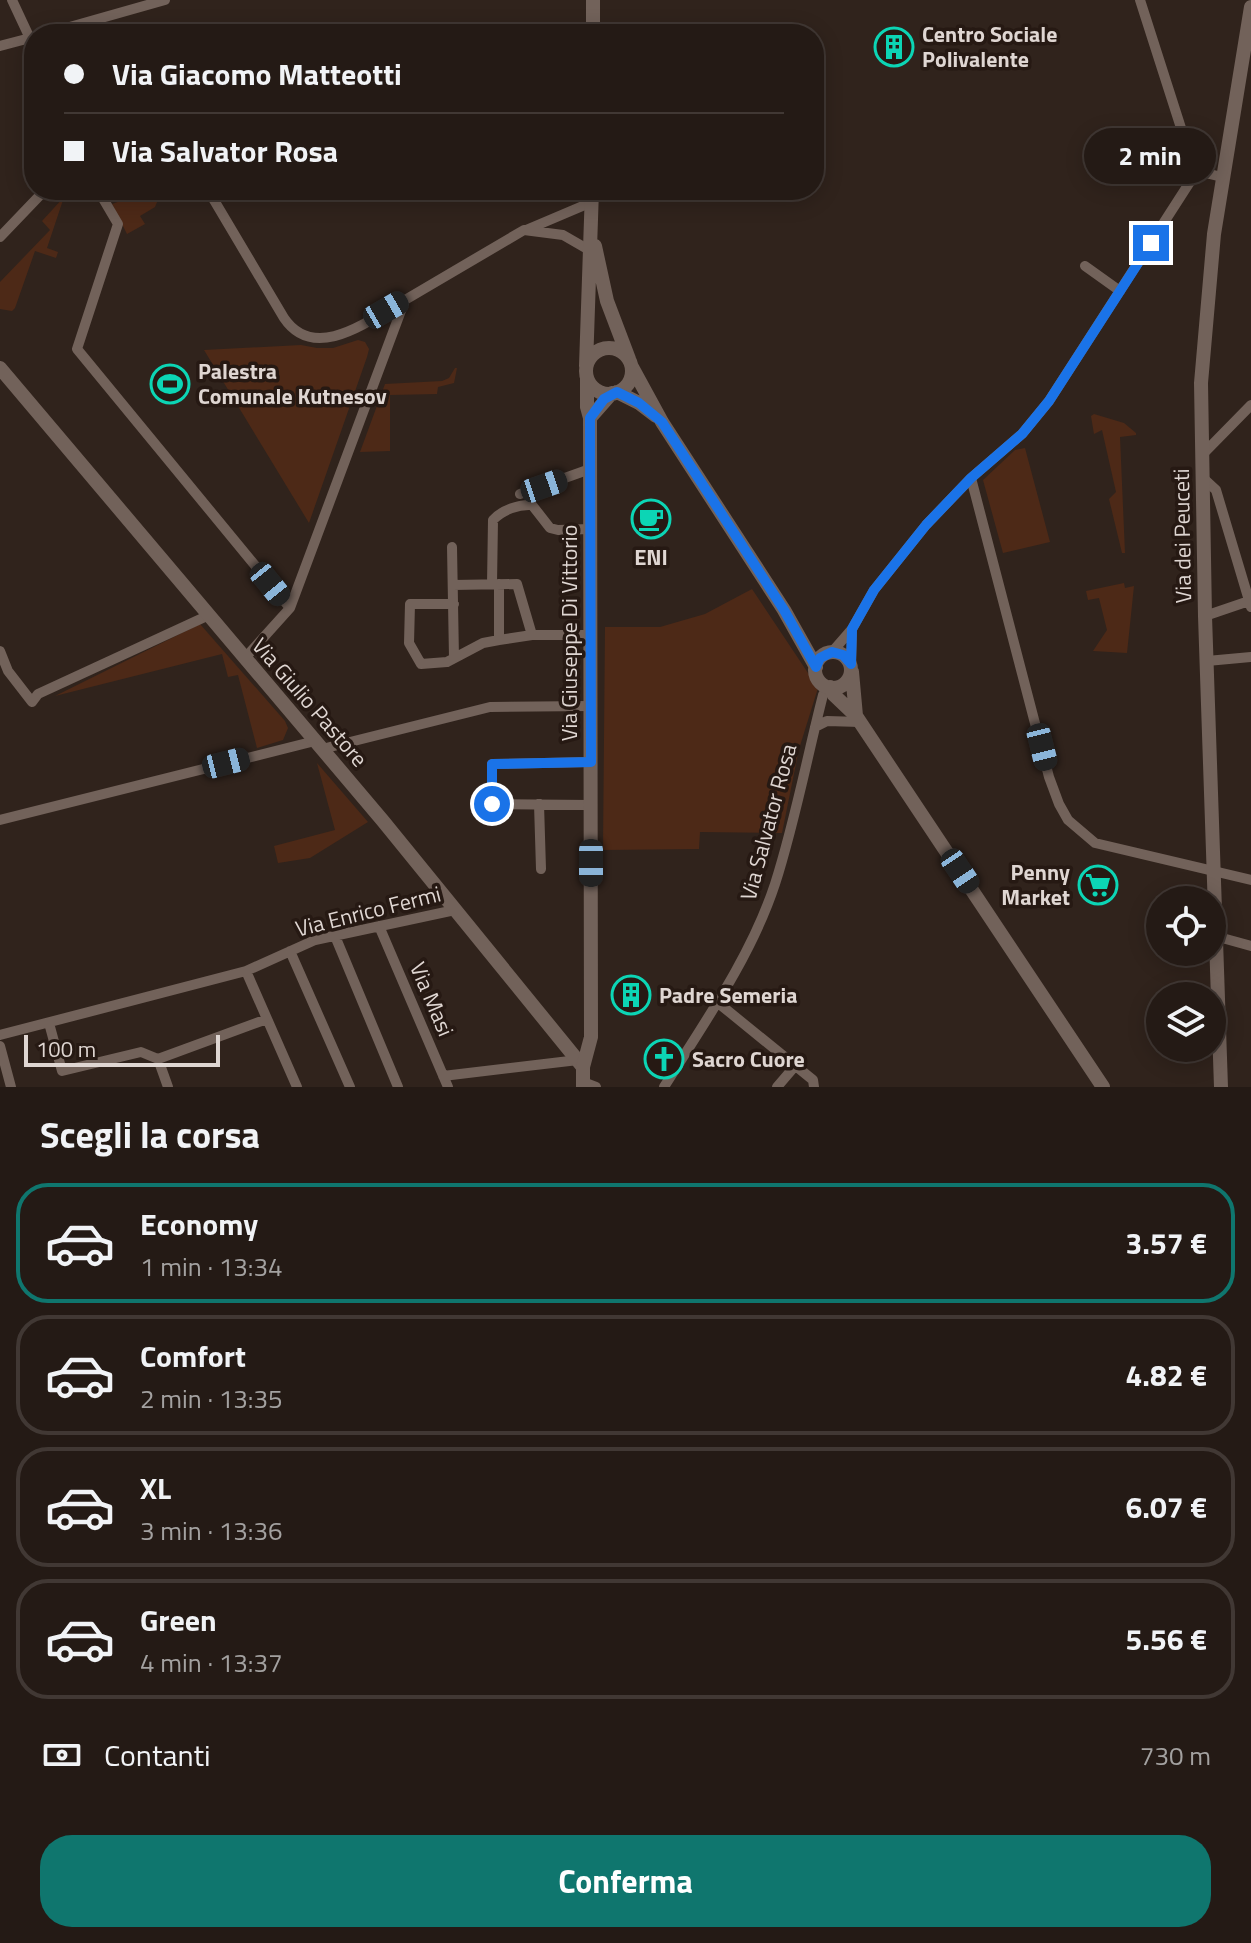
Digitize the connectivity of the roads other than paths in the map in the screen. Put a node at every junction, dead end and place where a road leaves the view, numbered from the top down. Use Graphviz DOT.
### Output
graph roads {
  1 [pos="12,0"];
  2 [pos="165,0"];
  3 [pos="593,0"];
  4 [pos="1140,0"];
  5 [pos="1251,7"];
  6 [pos="24,24"];
  7 [pos="80,24"];
  8 [pos="593,24"];
  9 [pos="24,42"];
  10 [pos="0,46"];
  11 [pos="1197,171"];
  12 [pos="1222,177"];
  13 [pos="35,200"];
  14 [pos="104,200"];
  15 [pos="214,200"];
  16 [pos="584,200"];
  17 [pos="592,200"];
  18 [pos="592,225"];
  19 [pos="524,230"];
  20 [pos="0,237"];
  21 [pos="589,250"];
  22 [pos="1085,266"];
  23 [pos="1120,291"];
  24 [pos="405,300"];
  25 [pos="631,363"];
  26 [pos="0,368"];
  27 [pos="586,372"];
  28 [pos="615,393"];
  29 [pos="1251,405"];
  30 [pos="590,418"];
  31 [pos="662,422"];
  32 [pos="1203,454"];
  33 [pos="590,469"];
  34 [pos="971,478"];
  35 [pos="1203,478"];
  36 [pos="520,494"];
  37 [pos="590,529"];
  38 [pos="452,547"];
  39 [pos="495,584"];
  40 [pos="453,585"];
  41 [pos="454,604"];
  42 [pos="1250,604"];
  43 [pos="290,608"];
  44 [pos="207,616"];
  45 [pos="1205,616"];
  46 [pos="852,629"];
  47 [pos="798,633"];
  48 [pos="532,635"];
  49 [pos="591,635"];
  50 [pos="499,640"];
  51 [pos="0,651"];
  52 [pos="830,652"];
  53 [pos="1251,657"];
  54 [pos="454,658"];
  55 [pos="244,659"];
  56 [pos="1207,661"];
  57 [pos="816,667"];
  58 [pos="851,667"];
  59 [pos="829,687"];
  60 [pos="591,706"];
  61 [pos="858,719"];
  62 [pos="815,727"];
  63 [pos="318,745"];
  64 [pos="591,762"];
  65 [pos="539,804"];
  66 [pos="591,805"];
  67 [pos="0,820"];
  68 [pos="541,869"];
  69 [pos="1215,870"];
  70 [pos="1251,880"];
  71 [pos="1215,886"];
  72 [pos="455,910"];
  73 [pos="379,926"];
  74 [pos="335,936"];
  75 [pos="1226,939"];
  76 [pos="1251,946"];
  77 [pos="290,951"];
  78 [pos="1216,966"];
  79 [pos="246,971"];
  80 [pos="717,1002"];
  81 [pos="267,1019"];
  82 [pos="49,1023"];
  83 [pos="0,1035"];
  84 [pos="0,1046"];
  85 [pos="158,1059"];
  86 [pos="795,1066"];
  87 [pos="1219,1066"];
  88 [pos="443,1076"];
  89 [pos="585,1076"];
  90 [pos="11,1087"];
  91 [pos="168,1087"];
  92 [pos="297,1087"];
  93 [pos="350,1087"];
  94 [pos="398,1087"];
  95 [pos="448,1087"];
  96 [pos="664,1087"];
  97 [pos="777,1087"];
  98 [pos="814,1087"];
  99 [pos="1103,1087"];
  100 [pos="1214,1087"];
  101 [pos="1221,1087"];
  1 -- 6 [label="street"];
  2 -- 7 [label="street"];
  3 -- 8 [label="main road"];
  4 -- 11 [label="street"];
  5 -- 12 [label="main road, Via dei Peuceti"];
  9 -- 10 [label="street"];
  11 -- 12 [label="street"];
  11 -- 23 [label="street"];
  12 -- 32 [label="main road, Via dei Peuceti"];
  13 -- 20 [label="street"];
  14 -- 43 [label="street"];
  15 -- 24 [label="street"];
  16 -- 19 [label="street"];
  17 -- 18 [label="main road"];
  18 -- 21 [label="main road, Via Giuseppe Di Vittorio"];
  18 -- 25 [label="main road"];
  19 -- 21 [label="street"];
  19 -- 24 [label="street"];
  21 -- 27 [label="main road, Via Giuseppe Di Vittorio"];
  22 -- 23 [label="street"];
  23 -- 34 [label="street"];
  24 -- 43 [label="street"];
  25 -- 27 [label="main road"];
  25 -- 28 [label="main road"];
  25 -- 31 [label="main road"];
  26 -- 44 [label="main road, Via Giulio Pastore"];
  27 -- 28 [label="main road"];
  27 -- 30 [label="main road, Via Giuseppe Di Vittorio"];
  28 -- 30 [label="main road"];
  28 -- 31 [label="main road"];
  29 -- 32 [label="street"];
  30 -- 33 [label="main road, Via Giuseppe Di Vittorio"];
  31 -- 47 [label="main road"];
  32 -- 35 [label="main road, Via dei Peuceti"];
  33 -- 36 [label="street"];
  33 -- 37 [label="main road, Via Giuseppe Di Vittorio"];
  34 -- 46 [label="street"];
  34 -- 69 [label="street"];
  35 -- 42 [label="street"];
  35 -- 45 [label="main road, Via dei Peuceti"];
  37 -- 39 [label="street"];
  37 -- 49 [label="main road, Via Giuseppe Di Vittorio"];
  38 -- 40 [label="street"];
  39 -- 40 [label="street"];
  39 -- 48 [label="street"];
  39 -- 50 [label="street"];
  40 -- 41 [label="street"];
  41 -- 54 [label="street"];
  41 -- 54 [label="street"];
  42 -- 45 [label="street"];
  43 -- 55 [label="street"];
  44 -- 51 [label="street"];
  44 -- 55 [label="main road, Via Giulio Pastore"];
  45 -- 56 [label="main road, Via dei Peuceti"];
  46 -- 52 [label="street"];
  46 -- 58 [label="street"];
  47 -- 52 [label="main road"];
  47 -- 57 [label="main road"];
  48 -- 49 [label="street"];
  48 -- 50 [label="street"];
  49 -- 60 [label="main road, Via Giuseppe Di Vittorio"];
  50 -- 54 [label="street"];
  52 -- 57 [label="main road"];
  52 -- 58 [label="main road"];
  53 -- 56 [label="street"];
  55 -- 63 [label="main road, Via Giulio Pastore"];
  56 -- 69 [label="main road, Via dei Peuceti"];
  57 -- 59 [label="main road"];
  58 -- 59 [label="main road"];
  58 -- 61 [label="main road"];
  59 -- 61 [label="main road"];
  59 -- 62 [label="street, Via Salvator Rosa"];
  60 -- 63 [label="street"];
  60 -- 64 [label="main road, Via Giuseppe Di Vittorio"];
  61 -- 62 [label="street"];
  61 -- 99 [label="main road"];
  62 -- 80 [label="street, Via Salvator Rosa"];
  63 -- 67 [label="street"];
  63 -- 72 [label="main road, Via Giulio Pastore"];
  64 -- 65 [label="street"];
  64 -- 66 [label="main road, Via Giuseppe Di Vittorio"];
  65 -- 66 [label="street"];
  65 -- 68 [label="street"];
  66 -- 89 [label="main road, Via Giuseppe Di Vittorio"];
  69 -- 70 [label="street"];
  69 -- 71 [label="main road, Via dei Peuceti"];
  72 -- 73 [label="street, Via Enrico Fermi"];
  72 -- 89 [label="main road, Via Giulio Pastore"];
  73 -- 74 [label="street, Via Enrico Fermi"];
  73 -- 88 [label="street, Via Masi"];
  74 -- 77 [label="street, Via Enrico Fermi"];
  74 -- 94 [label="street"];
  75 -- 76 [label="street"];
  77 -- 79 [label="street, Via Enrico Fermi"];
  77 -- 93 [label="street"];
  78 -- 87 [label="main road, Via dei Peuceti"];
  79 -- 81 [label="street"];
  79 -- 82 [label="street, Via Enrico Fermi"];
  80 -- 86 [label="street"];
  80 -- 96 [label="street, Via Salvator Rosa"];
  81 -- 85 [label="street"];
  81 -- 92 [label="street"];
  82 -- 83 [label="street, Via Enrico Fermi"];
  82 -- 85 [label="street"];
  84 -- 90 [label="street"];
  85 -- 91 [label="street"];
  86 -- 97 [label="street"];
  86 -- 98 [label="street"];
  87 -- 100 [label="main road"];
  87 -- 101 [label="main road"];
  88 -- 89 [label="street"];
  88 -- 95 [label="street, Via Masi"];
}
